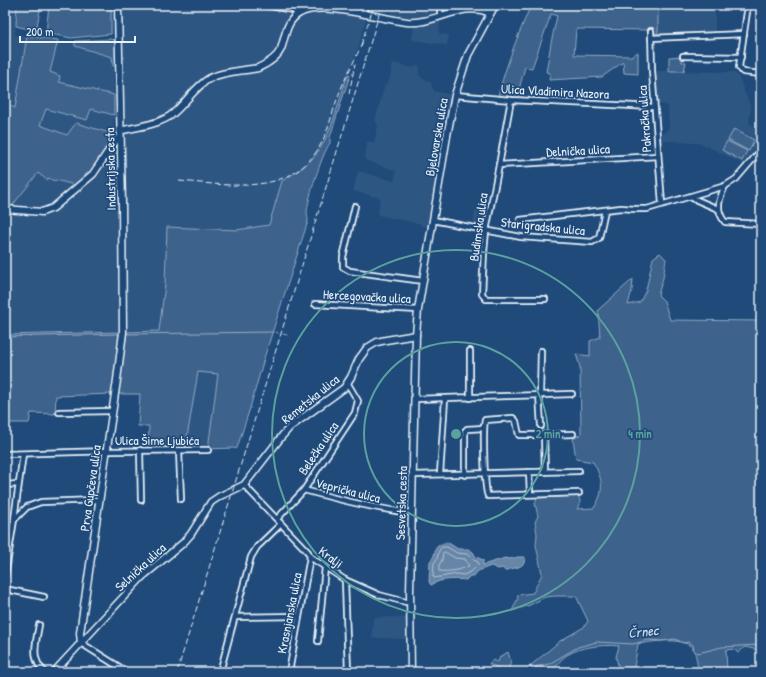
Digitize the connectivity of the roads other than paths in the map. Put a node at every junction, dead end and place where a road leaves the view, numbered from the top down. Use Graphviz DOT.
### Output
graph roads {
  1 [pos="118,5"];
  2 [pos="265,5"];
  3 [pos="366,5"];
  4 [pos="442,5"];
  5 [pos="495,5"];
  6 [pos="748,5"];
  7 [pos="362,13"];
  8 [pos="490,13"];
  9 [pos="298,14"];
  10 [pos="441,16"];
  11 [pos="651,32"];
  12 [pos="744,34"];
  13 [pos="651,38"];
  14 [pos="683,56"];
  15 [pos="741,57"];
  16 [pos="761,74"];
  17 [pos="455,95"];
  18 [pos="511,100"];
  19 [pos="654,107"];
  20 [pos="120,134"];
  21 [pos="761,150"];
  22 [pos="658,156"];
  23 [pos="500,165"];
  24 [pos="725,186"];
  25 [pos="690,196"];
  26 [pos="662,204"];
  27 [pos="355,206"];
  28 [pos="5,209"];
  29 [pos="718,209"];
  30 [pos="605,210"];
  31 [pos="436,220"];
  32 [pos="520,220"];
  33 [pos="761,224"];
  34 [pos="486,231"];
  35 [pos="423,281"];
  36 [pos="545,299"];
  37 [pos="315,304"];
  38 [pos="418,310"];
  39 [pos="123,334"];
  40 [pos="416,335"];
  41 [pos="470,351"];
  42 [pos="541,351"];
  43 [pos="348,384"];
  44 [pos="540,394"];
  45 [pos="572,394"];
  46 [pos="470,398"];
  47 [pos="445,399"];
  48 [pos="415,400"];
  49 [pos="59,412"];
  50 [pos="112,412"];
  51 [pos="541,426"];
  52 [pos="484,428"];
  53 [pos="573,434"];
  54 [pos="544,435"];
  55 [pos="140,450"];
  56 [pos="208,450"];
  57 [pos="106,451"];
  58 [pos="179,451"];
  59 [pos="5,454"];
  60 [pos="23,454"];
  61 [pos="580,471"];
  62 [pos="529,472"];
  63 [pos="545,472"];
  64 [pos="440,474"];
  65 [pos="485,474"];
  66 [pos="413,475"];
  67 [pos="466,475"];
  68 [pos="18,484"];
  69 [pos="5,485"];
  70 [pos="244,485"];
  71 [pos="304,490"];
  72 [pos="579,493"];
  73 [pos="530,494"];
  74 [pos="181,499"];
  75 [pos="99,500"];
  76 [pos="141,500"];
  77 [pos="412,513"];
  78 [pos="277,519"];
  79 [pos="14,520"];
  80 [pos="281,524"];
  81 [pos="310,557"];
  82 [pos="325,567"];
  83 [pos="5,576"];
  84 [pos="345,580"];
  85 [pos="5,589"];
  86 [pos="44,597"];
  87 [pos="406,602"];
  88 [pos="299,616"];
  89 [pos="235,617"];
  90 [pos="40,625"];
  91 [pos="318,641"];
  92 [pos="81,643"];
  93 [pos="46,672"];
  94 [pos="54,672"];
  95 [pos="128,672"];
  96 [pos="220,672"];
  97 [pos="289,672"];
  98 [pos="348,672"];
  99 [pos="411,672"];
  1 -- 20 [label="street, Industrijska cesta"];
  2 -- 9 [label="street"];
  3 -- 7 [label="street"];
  4 -- 10 [label="street"];
  5 -- 8 [label="street, Bjelovarska ulica"];
  6 -- 12 [label="street"];
  7 -- 9 [label="street"];
  7 -- 10 [label="street"];
  8 -- 10 [label="street"];
  8 -- 17 [label="street, Bjelovarska ulica"];
  9 -- 20 [label="street"];
  11 -- 13 [label="street, Pakračka ulica"];
  12 -- 13 [label="street"];
  12 -- 15 [label="street"];
  13 -- 19 [label="street, Pakračka ulica"];
  14 -- 15 [label="street"];
  15 -- 16 [label="street"];
  17 -- 18 [label="street, Ulica Vladimira Nazora"];
  17 -- 31 [label="street, Bjelovarska ulica"];
  18 -- 19 [label="street, Ulica Vladimira Nazora"];
  18 -- 23 [label="street, Budimska ulica"];
  19 -- 22 [label="street, Pakračka ulica"];
  20 -- 28 [label="street"];
  20 -- 39 [label="street, Industrijska cesta"];
  21 -- 24 [label="street"];
  22 -- 23 [label="street, Delnička ulica"];
  22 -- 26 [label="street, Pakračka ulica"];
  23 -- 34 [label="street, Budimska ulica"];
  24 -- 25 [label="street"];
  24 -- 29 [label="street"];
  25 -- 26 [label="street"];
  25 -- 29 [label="street"];
  26 -- 30 [label="street"];
  27 -- 35 [label="street"];
  29 -- 33 [label="street"];
  30 -- 32 [label="street"];
  30 -- 34 [label="street, Starigradska ulica"];
  31 -- 34 [label="street, Starigradska ulica"];
  31 -- 35 [label="street, Bjelovarska ulica"];
  34 -- 36 [label="street, Budimska ulica"];
  35 -- 38 [label="street, Bjelovarska ulica"];
  37 -- 38 [label="street, Hercegovačka ulica"];
  38 -- 40 [label="street, Bjelovarska ulica"];
  39 -- 50 [label="street, Prva Gupčeva ulica"];
  40 -- 43 [label="street, Remetska ulica"];
  40 -- 48 [label="street, Sesvetska cesta"];
  41 -- 46 [label="street"];
  42 -- 44 [label="street"];
  43 -- 70 [label="street, Remetska ulica"];
  43 -- 71 [label="street, Belečka ulica"];
  44 -- 45 [label="street"];
  44 -- 46 [label="street"];
  44 -- 51 [label="street"];
  46 -- 47 [label="street"];
  47 -- 48 [label="street"];
  47 -- 64 [label="street"];
  48 -- 66 [label="street, Sesvetska cesta"];
  49 -- 50 [label="street"];
  50 -- 57 [label="street, Prva Gupčeva ulica"];
  52 -- 54 [label="street"];
  52 -- 65 [label="street"];
  52 -- 67 [label="street"];
  53 -- 54 [label="street"];
  54 -- 63 [label="street"];
  55 -- 57 [label="street, Ulica Šime Ljubića"];
  55 -- 58 [label="street, Ulica Šime Ljubića"];
  55 -- 76 [label="street"];
  56 -- 58 [label="street, Ulica Šime Ljubića"];
  57 -- 60 [label="street, Ulica Šime Ljubića"];
  57 -- 75 [label="street, Prva Gupčeva ulica"];
  58 -- 74 [label="street"];
  59 -- 60 [label="street, Ulica Šime Ljubića"];
  60 -- 68 [label="street"];
  61 -- 63 [label="street"];
  62 -- 63 [label="street"];
  62 -- 65 [label="street"];
  62 -- 73 [label="street"];
  64 -- 66 [label="street"];
  64 -- 67 [label="street"];
  65 -- 67 [label="street"];
  65 -- 73 [label="street"];
  66 -- 77 [label="street, Sesvetska cesta"];
  68 -- 69 [label="street"];
  68 -- 79 [label="street"];
  70 -- 78 [label="street, Kralji"];
  70 -- 92 [label="street, Selnička ulica"];
  71 -- 77 [label="street, Veprička ulica"];
  71 -- 78 [label="street, Belečka ulica"];
  72 -- 73 [label="street"];
  75 -- 79 [label="street"];
  75 -- 92 [label="street, Prva Gupčeva ulica"];
  77 -- 99 [label="street, Sesvetska cesta"];
  78 -- 80 [label="street, Kralji"];
  79 -- 83 [label="street"];
  80 -- 81 [label="street, Kralji"];
  80 -- 89 [label="street"];
  81 -- 82 [label="street, Kralji"];
  81 -- 88 [label="street, Krasnjanska ulica"];
  82 -- 84 [label="street, Kralji"];
  82 -- 91 [label="street"];
  84 -- 87 [label="street, Kralji"];
  84 -- 98 [label="street"];
  85 -- 86 [label="street"];
  88 -- 89 [label="street"];
  88 -- 97 [label="street, Krasnjanska ulica"];
  89 -- 96 [label="street"];
  90 -- 93 [label="street"];
  92 -- 94 [label="street, Selnička ulica"];
  92 -- 95 [label="street"];
}
